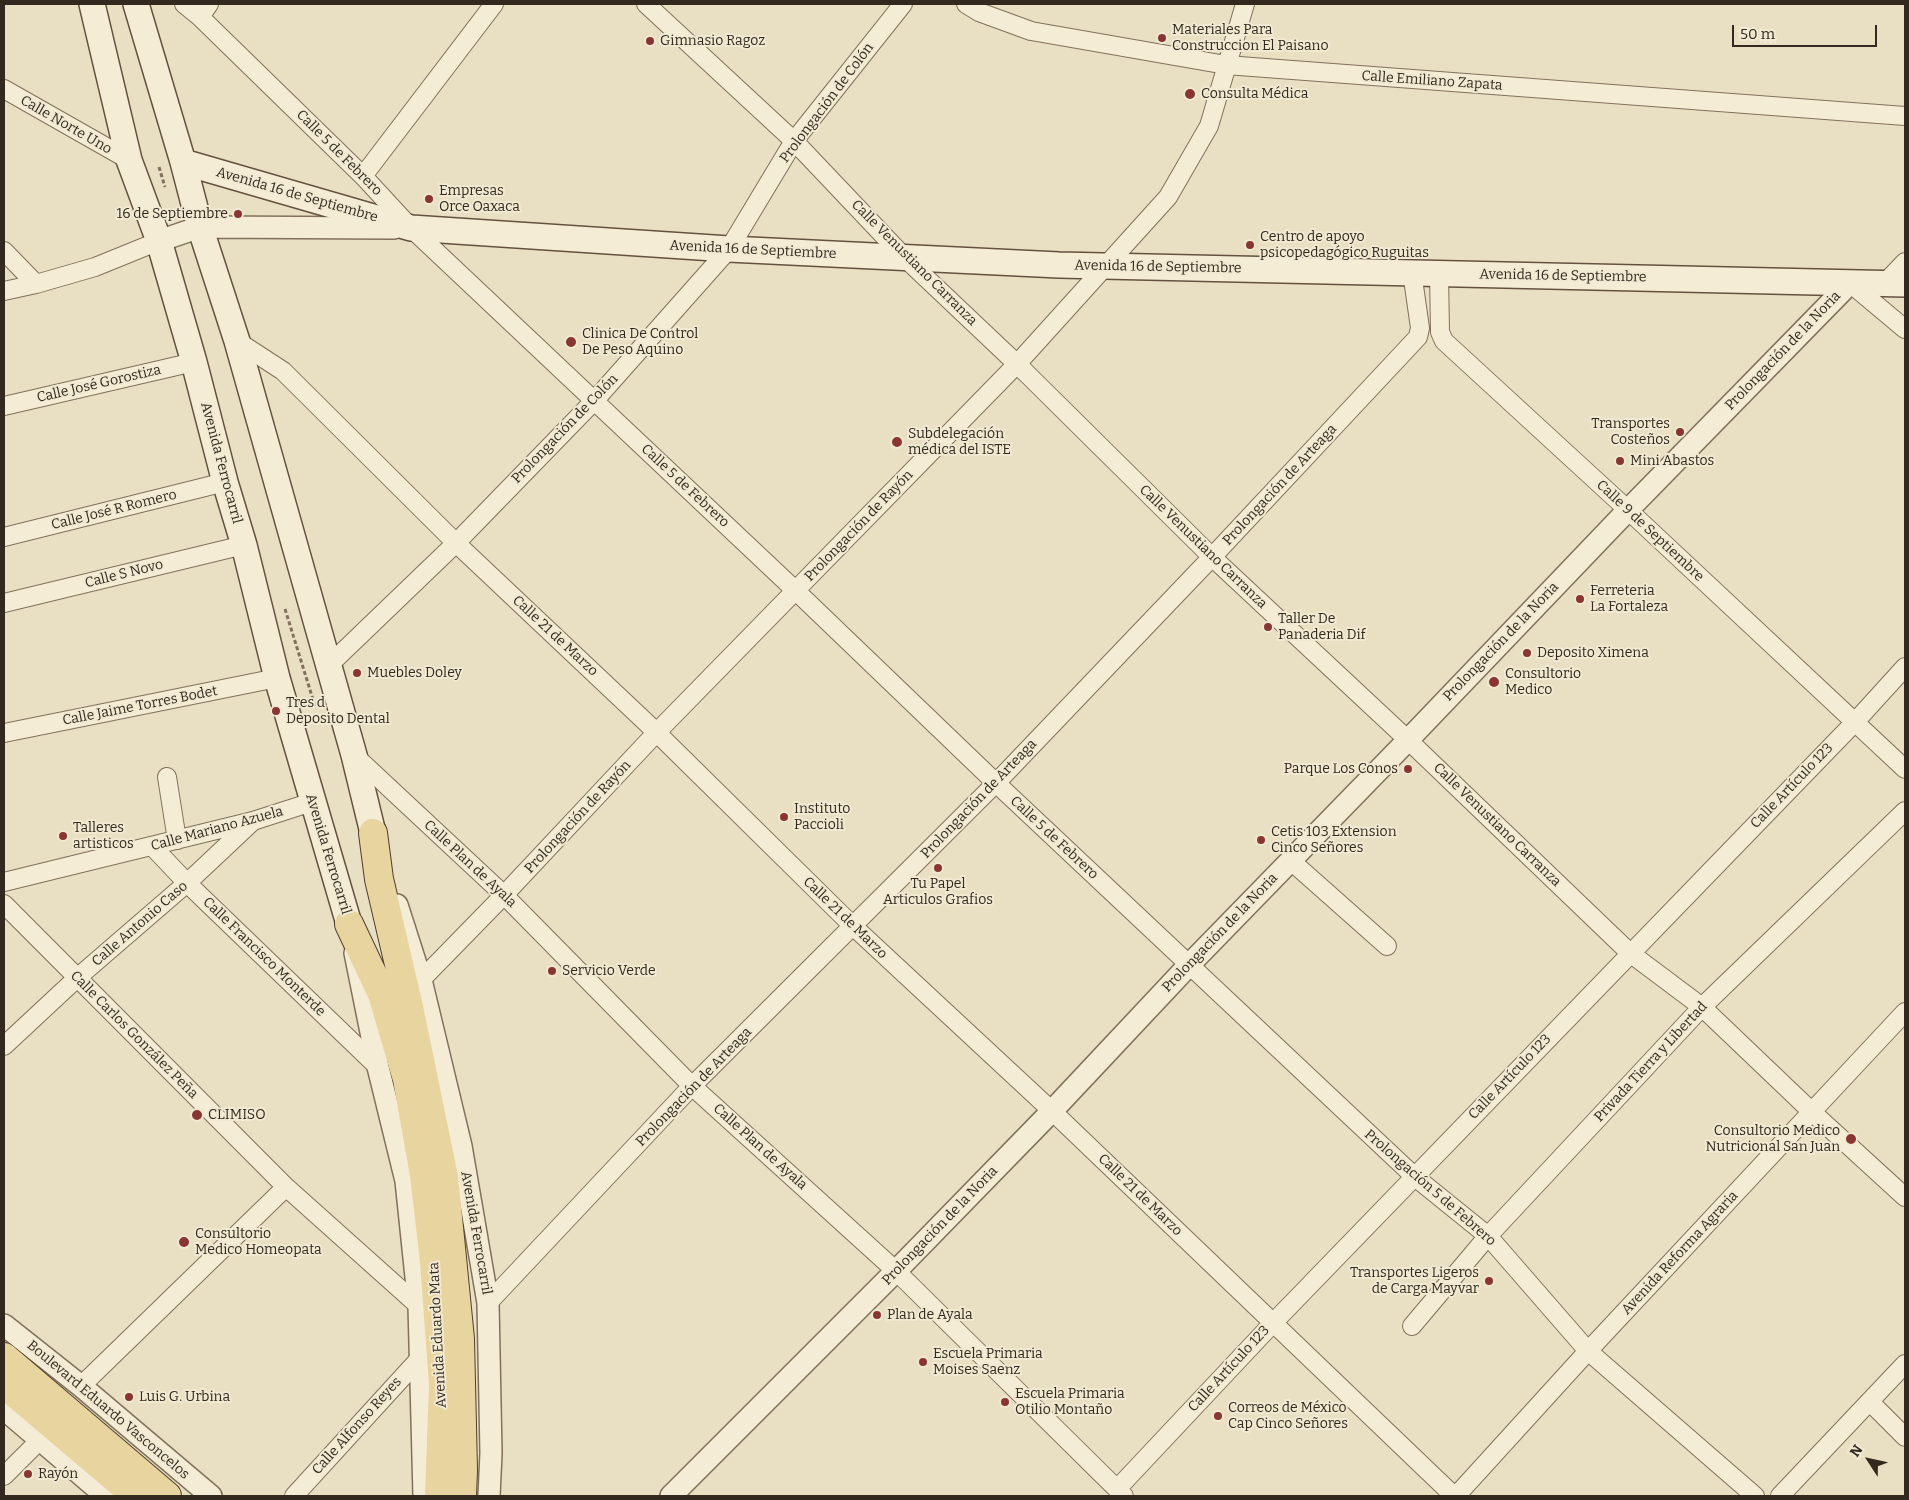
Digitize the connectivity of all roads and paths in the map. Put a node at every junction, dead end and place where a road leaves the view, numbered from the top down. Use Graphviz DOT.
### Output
graph roads {
  1 [pos="92,4"];
  2 [pos="136,4"];
  3 [pos="184,4"];
  4 [pos="494,4"];
  5 [pos="646,4"];
  6 [pos="903,4"];
  7 [pos="966,4"];
  8 [pos="1244,4"];
  9 [pos="205,10"];
  10 [pos="1226,65"];
  11 [pos="4,90"];
  12 [pos="1905,116"];
  13 [pos="794,141"];
  14 [pos="129,160"];
  15 [pos="183,162"];
  16 [pos="363,176"];
  17 [pos="200,227"];
  18 [pos="412,228"];
  19 [pos="160,241"];
  20 [pos="729,249"];
  21 [pos="4,251"];
  22 [pos="906,258"];
  23 [pos="1905,262"];
  24 [pos="1108,266"];
  25 [pos="1412,272"];
  26 [pos="1439,273"];
  27 [pos="1850,283"];
  28 [pos="1895,283"];
  29 [pos="36,284"];
  30 [pos="4,292"];
  31 [pos="1905,329"];
  32 [pos="237,341"];
  33 [pos="194,362"];
  34 [pos="1017,364"];
  35 [pos="595,400"];
  36 [pos="4,406"];
  37 [pos="224,482"];
  38 [pos="1628,510"];
  39 [pos="4,537"];
  40 [pos="456,543"];
  41 [pos="244,544"];
  42 [pos="1212,557"];
  43 [pos="796,591"];
  44 [pos="4,603"];
  45 [pos="328,666"];
  46 [pos="1905,667"];
  47 [pos="277,678"];
  48 [pos="1855,722"];
  49 [pos="657,732"];
  50 [pos="4,733"];
  51 [pos="1408,740"];
  52 [pos="354,754"];
  53 [pos="1905,769"];
  54 [pos="167,777"];
  55 [pos="996,783"];
  56 [pos="312,802"];
  57 [pos="1905,811"];
  58 [pos="253,821"];
  59 [pos="373,833"];
  60 [pos="177,840"];
  61 [pos="152,846"];
  62 [pos="1290,860"];
  63 [pos="4,882"];
  64 [pos="187,883"];
  65 [pos="504,895"];
  66 [pos="4,904"];
  67 [pos="349,924"];
  68 [pos="854,927"];
  69 [pos="1386,946"];
  70 [pos="1630,953"];
  71 [pos="1189,965"];
  72 [pos="77,978"];
  73 [pos="421,980"];
  74 [pos="1702,1007"];
  75 [pos="1905,1012"];
  76 [pos="4,1046"];
  77 [pos="378,1067"];
  78 [pos="692,1086"];
  79 [pos="1052,1111"];
  80 [pos="1812,1112"];
  81 [pos="434,1176"];
  82 [pos="1415,1177"];
  83 [pos="286,1187"];
  84 [pos="1905,1197"];
  85 [pos="1488,1236"];
  86 [pos="896,1271"];
  87 [pos="488,1303"];
  88 [pos="419,1306"];
  89 [pos="1273,1323"];
  90 [pos="4,1325"];
  91 [pos="1412,1326"];
  92 [pos="1588,1351"];
  93 [pos="4,1357"];
  94 [pos="421,1357"];
  95 [pos="1905,1364"];
  96 [pos="4,1384"];
  97 [pos="81,1386"];
  98 [pos="1870,1402"];
  99 [pos="4,1409"];
  100 [pos="1905,1437"];
  101 [pos="40,1440"];
  102 [pos="4,1476"];
  103 [pos="1121,1493"];
  104 [pos="106,1496"];
  105 [pos="136,1496"];
  106 [pos="167,1496"];
  107 [pos="211,1496"];
  108 [pos="294,1496"];
  109 [pos="424,1496"];
  110 [pos="439,1496"];
  111 [pos="462,1496"];
  112 [pos="489,1496"];
  113 [pos="671,1496"];
  114 [pos="1455,1496"];
  115 [pos="1755,1496"];
  116 [pos="1780,1496"];
  1 -- 14 [label="main road, Avenida Ferrocarril"];
  2 -- 15 [label="main road, Avenida Ferrocarril"];
  3 -- 9 [label="street, Calle 5 de Febrero"];
  4 -- 16 [label="street"];
  5 -- 13 [label="street, Calle Venustiano Carranza"];
  6 -- 13 [label="street, Prolongación de Colón"];
  7 -- 10 [label="street, Calle Emiliano Zapata"];
  8 -- 10 [label="street, Prolongación de Rayón"];
  9 -- 16 [label="street, Calle 5 de Febrero"];
  10 -- 12 [label="street, Calle Emiliano Zapata"];
  10 -- 24 [label="street, Prolongación de Rayón"];
  11 -- 14 [label="street, Calle Norte Uno"];
  13 -- 20 [label="street, Prolongación de Colón"];
  13 -- 22 [label="street, Calle Venustiano Carranza"];
  14 -- 19 [label="main road, Avenida Ferrocarril"];
  15 -- 17 [label="main road, Avenida Ferrocarril"];
  15 -- 18 [label="main road, Avenida 16 de Septiembre"];
  16 -- 18 [label="street, Calle 5 de Febrero"];
  17 -- 18 [label="street, Avenida 16 de Septiembre"];
  17 -- 19 [label="street, Avenida 16 de Septiembre"];
  17 -- 32 [label="main road, Avenida Ferrocarril"];
  18 -- 20 [label="main road, Avenida 16 de Septiembre"];
  18 -- 35 [label="street, Calle 5 de Febrero"];
  19 -- 29 [label="street"];
  19 -- 33 [label="main road, Avenida Ferrocarril"];
  20 -- 22 [label="main road, Avenida 16 de Septiembre"];
  20 -- 35 [label="street, Prolongación de Colón"];
  21 -- 29 [label="street"];
  22 -- 24 [label="main road, Avenida 16 de Septiembre"];
  22 -- 34 [label="street, Calle Venustiano Carranza"];
  23 -- 28 [label="street"];
  24 -- 25 [label="main road, Avenida 16 de Septiembre"];
  24 -- 34 [label="street, Prolongación de Rayón"];
  25 -- 26 [label="main road, Avenida 16 de Septiembre"];
  25 -- 42 [label="street, Prolongación de Arteaga"];
  26 -- 27 [label="main road, Avenida 16 de Septiembre"];
  26 -- 38 [label="street, Calle 9 de Septiembre"];
  27 -- 28 [label="main road, Avenida 16 de Septiembre"];
  27 -- 31 [label="street"];
  27 -- 38 [label="street, Prolongación de la Noria"];
  29 -- 30 [label="street"];
  32 -- 40 [label="street, Calle 21 de Marzo"];
  32 -- 45 [label="main road, Avenida Ferrocarril"];
  33 -- 36 [label="street, Calle José Gorostiza"];
  33 -- 37 [label="main road, Avenida Ferrocarril"];
  34 -- 42 [label="street, Calle Venustiano Carranza"];
  34 -- 43 [label="street, Prolongación de Rayón"];
  35 -- 40 [label="street, Prolongación de Colón"];
  35 -- 43 [label="street, Calle 5 de Febrero"];
  37 -- 39 [label="street, Calle José R Romero"];
  37 -- 41 [label="main road, Avenida Ferrocarril"];
  38 -- 48 [label="street, Calle 9 de Septiembre"];
  38 -- 51 [label="street, Prolongación de la Noria"];
  40 -- 45 [label="street, Prolongación de Colón"];
  40 -- 49 [label="street, Calle 21 de Marzo"];
  41 -- 44 [label="street, Calle S Novo"];
  41 -- 47 [label="main road, Avenida Ferrocarril"];
  42 -- 51 [label="street, Calle Venustiano Carranza"];
  42 -- 55 [label="street, Prolongación de Arteaga"];
  43 -- 49 [label="street, Prolongación de Rayón"];
  43 -- 55 [label="street, Calle 5 de Febrero"];
  45 -- 52 [label="main road, Avenida Ferrocarril"];
  46 -- 48 [label="street, Calle Artículo 123"];
  47 -- 50 [label="street, Calle Jaime Torres Bodet"];
  47 -- 56 [label="main road, Avenida Ferrocarril"];
  48 -- 53 [label="street, Calle 9 de Septiembre"];
  48 -- 70 [label="street, Calle Artículo 123"];
  49 -- 65 [label="street, Prolongación de Rayón"];
  49 -- 68 [label="street, Calle 21 de Marzo"];
  51 -- 62 [label="street, Prolongación de la Noria"];
  51 -- 70 [label="street, Calle Venustiano Carranza"];
  52 -- 59 [label="main road, Avenida Ferrocarril"];
  52 -- 65 [label="street, Calle Plan de Ayala"];
  54 -- 60 [label="street"];
  55 -- 68 [label="street, Prolongación de Arteaga"];
  55 -- 71 [label="street, Calle 5 de Febrero"];
  56 -- 58 [label="street, Calle Mariano Azuela"];
  56 -- 67 [label="main road, Avenida Ferrocarril"];
  57 -- 74 [label="street, Privada Tierra y Libertad"];
  58 -- 60 [label="street, Calle Mariano Azuela"];
  58 -- 64 [label="street, Calle Antonio Caso"];
  59 -- 73 [label="street, Avenida Ferrocarril"];
  59 -- 81 [label="main road, Avenida Ferrocarril"];
  60 -- 61 [label="street, Calle Mariano Azuela"];
  61 -- 63 [label="street, Calle Mariano Azuela"];
  61 -- 64 [label="street, Calle Francisco Monterde"];
  62 -- 69 [label="street"];
  62 -- 71 [label="street, Prolongación de la Noria"];
  64 -- 72 [label="street, Calle Antonio Caso"];
  64 -- 77 [label="street, Calle Francisco Monterde"];
  65 -- 73 [label="street, Prolongación de Rayón"];
  65 -- 78 [label="street, Calle Plan de Ayala"];
  66 -- 72 [label="street, Calle Carlos González Peña"];
  67 -- 77 [label="street, Avenida Ferrocarril"];
  67 -- 81 [label="main road, Avenida Ferrocarril"];
  68 -- 78 [label="street, Prolongación de Arteaga"];
  68 -- 79 [label="street, Calle 21 de Marzo"];
  70 -- 74 [label="street, Calle Venustiano Carranza"];
  70 -- 82 [label="street, Calle Artículo 123"];
  71 -- 79 [label="street, Prolongación de la Noria"];
  71 -- 82 [label="street, Prolongación 5 de Febrero"];
  72 -- 76 [label="street, Calle Antonio Caso"];
  72 -- 83 [label="street, Calle Carlos González Peña"];
  73 -- 87 [label="street, Avenida Ferrocarril"];
  74 -- 80 [label="street, Calle Venustiano Carranza"];
  74 -- 85 [label="street, Privada Tierra y Libertad"];
  75 -- 80 [label="street, Avenida Reforma Agraria"];
  77 -- 88 [label="street, Avenida Ferrocarril"];
  78 -- 86 [label="street, Calle Plan de Ayala"];
  78 -- 87 [label="street, Prolongación de Arteaga"];
  79 -- 86 [label="street, Prolongación de la Noria"];
  79 -- 89 [label="street, Calle 21 de Marzo"];
  80 -- 84 [label="street, Calle Venustiano Carranza"];
  80 -- 92 [label="street, Avenida Reforma Agraria"];
  81 -- 110 [label="main road, Avenida Eduardo Mata"];
  81 -- 111 [label="main road, Avenida Eduardo Mata"];
  82 -- 85 [label="street, Prolongación 5 de Febrero"];
  82 -- 89 [label="street, Calle Artículo 123"];
  83 -- 88 [label="street, Calle Carlos González Peña"];
  83 -- 97 [label="street"];
  85 -- 91 [label="street, Privada Tierra y Libertad"];
  85 -- 92 [label="street, Prolongación 5 de Febrero"];
  86 -- 103 [label="street, Calle Plan de Ayala"];
  86 -- 113 [label="street, Prolongación de la Noria"];
  87 -- 112 [label="street, Avenida Ferrocarril"];
  88 -- 94 [label="street, Avenida Ferrocarril"];
  89 -- 103 [label="street, Calle Artículo 123"];
  89 -- 114 [label="street, Calle 21 de Marzo"];
  90 -- 97 [label="street, Boulevard Eduardo Vasconcelos"];
  92 -- 114 [label="street, Avenida Reforma Agraria"];
  92 -- 115 [label="street, Prolongación 5 de Febrero"];
  93 -- 106 [label="main road"];
  94 -- 108 [label="street, Calle Alfonso Reyes"];
  94 -- 109 [label="street, Avenida Ferrocarril"];
  95 -- 98 [label="street"];
  96 -- 105 [label="main road"];
  97 -- 107 [label="street, Boulevard Eduardo Vasconcelos"];
  98 -- 100 [label="street"];
  98 -- 116 [label="street"];
  99 -- 101 [label="street"];
  101 -- 102 [label="street"];
  101 -- 104 [label="street"];
}
